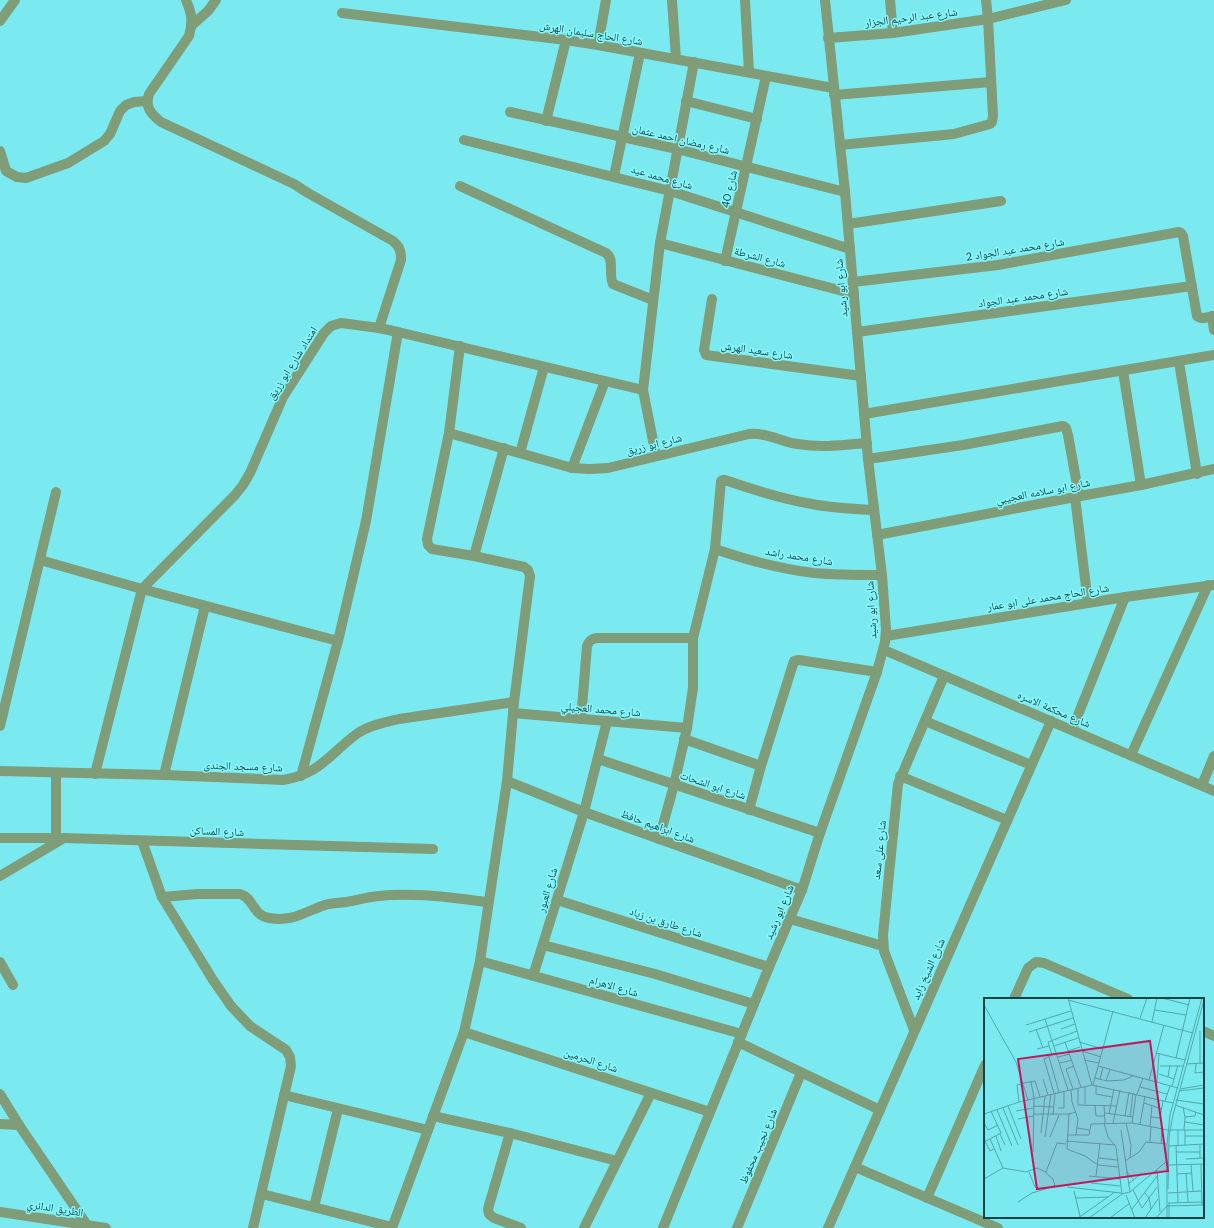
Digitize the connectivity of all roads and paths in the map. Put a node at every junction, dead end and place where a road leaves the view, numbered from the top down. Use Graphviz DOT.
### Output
graph roads {
  1 [pos="15,0"];
  2 [pos="186,0"];
  3 [pos="216,0"];
  4 [pos="606,0"];
  5 [pos="672,0"];
  6 [pos="745,0"];
  7 [pos="824,0"];
  8 [pos="890,0"];
  9 [pos="986,0"];
  10 [pos="1066,0"];
  11 [pos="342,14"];
  12 [pos="988,19"];
  13 [pos="0,21"];
  14 [pos="192,26"];
  15 [pos="893,33"];
  16 [pos="828,38"];
  17 [pos="566,40"];
  18 [pos="598,45"];
  19 [pos="640,53"];
  20 [pos="676,59"];
  21 [pos="694,62"];
  22 [pos="749,72"];
  23 [pos="766,76"];
  24 [pos="991,82"];
  25 [pos="834,92"];
  26 [pos="147,101"];
  27 [pos="686,102"];
  28 [pos="510,112"];
  29 [pos="757,119"];
  30 [pos="546,120"];
  31 [pos="622,137"];
  32 [pos="464,140"];
  33 [pos="840,145"];
  34 [pos="677,149"];
  35 [pos="0,151"];
  36 [pos="746,167"];
  37 [pos="614,176"];
  38 [pos="460,186"];
  39 [pos="670,191"];
  40 [pos="845,192"];
  41 [pos="1001,201"];
  42 [pos="736,212"];
  43 [pos="848,224"];
  44 [pos="660,243"];
  45 [pos="850,249"];
  46 [pos="725,261"];
  47 [pos="853,282"];
  48 [pos="1192,286"];
  49 [pos="854,294"];
  50 [pos="712,299"];
  51 [pos="653,300"];
  52 [pos="1213,316"];
  53 [pos="379,328"];
  54 [pos="1214,330"];
  55 [pos="398,332"];
  56 [pos="857,332"];
  57 [pos="460,346"];
  58 [pos="1214,355"];
  59 [pos="1179,362"];
  60 [pos="544,367"];
  61 [pos="1123,371"];
  62 [pos="861,376"];
  63 [pos="605,381"];
  64 [pos="643,390"];
  65 [pos="864,414"];
  66 [pos="449,433"];
  67 [pos="867,443"];
  68 [pos="504,448"];
  69 [pos="520,453"];
  70 [pos="656,456"];
  71 [pos="868,459"];
  72 [pos="572,468"];
  73 [pos="1214,469"];
  74 [pos="1197,474"];
  75 [pos="1141,485"];
  76 [pos="56,492"];
  77 [pos="1077,496"];
  78 [pos="874,510"];
  79 [pos="877,535"];
  80 [pos="715,549"];
  81 [pos="474,556"];
  82 [pos="40,560"];
  83 [pos="882,575"];
  84 [pos="1211,585"];
  85 [pos="142,589"];
  86 [pos="1126,597"];
  87 [pos="1088,603"];
  88 [pos="206,606"];
  89 [pos="886,636"];
  90 [pos="693,638"];
  91 [pos="338,641"];
  92 [pos="884,650"];
  93 [pos="877,672"];
  94 [pos="944,676"];
  95 [pos="514,702"];
  96 [pos="513,713"];
  97 [pos="581,719"];
  98 [pos="1051,720"];
  99 [pos="607,721"];
  100 [pos="925,721"];
  101 [pos="0,726"];
  102 [pos="686,728"];
  103 [pos="1072,730"];
  104 [pos="684,739"];
  105 [pos="1131,755"];
  106 [pos="1214,756"];
  107 [pos="598,759"];
  108 [pos="1031,765"];
  109 [pos="761,766"];
  110 [pos="0,772"];
  111 [pos="56,773"];
  112 [pos="95,774"];
  113 [pos="164,776"];
  114 [pos="301,776"];
  115 [pos="900,776"];
  116 [pos="507,781"];
  117 [pos="674,785"];
  118 [pos="1202,785"];
  119 [pos="1214,791"];
  120 [pos="750,810"];
  121 [pos="584,812"];
  122 [pos="1007,820"];
  123 [pos="820,833"];
  124 [pos="0,838"];
  125 [pos="60,838"];
  126 [pos="659,839"];
  127 [pos="142,841"];
  128 [pos="434,849"];
  129 [pos="0,876"];
  130 [pos="802,890"];
  131 [pos="162,897"];
  132 [pos="557,900"];
  133 [pos="488,902"];
  134 [pos="790,919"];
  135 [pos="543,944"];
  136 [pos="883,946"];
  137 [pos="480,961"];
  138 [pos="0,962"];
  139 [pos="769,967"];
  140 [pos="533,976"];
  141 [pos="13,984"];
  142 [pos="1014,998"];
  143 [pos="1126,998"];
  144 [pos="754,1004"];
  145 [pos="914,1030"];
  146 [pos="464,1032"];
  147 [pos="1204,1032"];
  148 [pos="1214,1036"];
  149 [pos="740,1038"];
  150 [pos="984,1068"];
  151 [pos="801,1073"];
  152 [pos="651,1093"];
  153 [pos="0,1094"];
  154 [pos="284,1096"];
  155 [pos="338,1109"];
  156 [pos="880,1110"];
  157 [pos="710,1112"];
  158 [pos="433,1116"];
  159 [pos="0,1124"];
  160 [pos="19,1125"];
  161 [pos="428,1130"];
  162 [pos="510,1133"];
  163 [pos="617,1161"];
  164 [pos="855,1167"];
  165 [pos="262,1194"];
  166 [pos="927,1198"];
  167 [pos="314,1207"];
  168 [pos="0,1212"];
  169 [pos="52,1224"];
  170 [pos="87,1227"];
  171 [pos="392,1227"];
  172 [pos="106,1228"];
  173 [pos="253,1228"];
  174 [pos="521,1228"];
  175 [pos="584,1228"];
  176 [pos="663,1228"];
  177 [pos="736,1228"];
  178 [pos="828,1228"];
  179 [pos="998,1228"];
  1 -- 13 [label="street"];
  2 -- 14 [label="street"];
  3 -- 14 [label="street"];
  4 -- 18 [label="street"];
  5 -- 20 [label="street"];
  6 -- 22 [label="street"];
  7 -- 16 [label="street, شارع ابو رشيد"];
  8 -- 15 [label="street"];
  9 -- 12 [label="street"];
  10 -- 12 [label="street, شارع عبد الرحيم الجزار"];
  11 -- 17 [label="street, شارع الحاج سليمان الهرش"];
  12 -- 15 [label="street, شارع عبد الرحيم الجزار"];
  12 -- 24 [label="street"];
  14 -- 26 [label="street"];
  15 -- 16 [label="street, شارع عبد الرحيم الجزار"];
  16 -- 25 [label="street, شارع ابو رشيد"];
  17 -- 18 [label="street, شارع الحاج سليمان الهرش"];
  17 -- 30 [label="street"];
  18 -- 19 [label="street, شارع الحاج سليمان الهرش"];
  19 -- 20 [label="street, شارع الحاج سليمان الهرش"];
  19 -- 31 [label="street"];
  20 -- 21 [label="street, شارع الحاج سليمان الهرش"];
  21 -- 22 [label="street, شارع الحاج سليمان الهرش"];
  21 -- 27 [label="street"];
  22 -- 23 [label="street, شارع الحاج سليمان الهرش"];
  23 -- 25 [label="street, شارع الحاج سليمان الهرش"];
  23 -- 29 [label="street, شارع 40"];
  24 -- 25 [label="street, شارع الحاج سليمان الهرش"];
  24 -- 33 [label="street"];
  25 -- 33 [label="street, شارع ابو رشيد"];
  26 -- 35 [label="street"];
  26 -- 53 [label="street"];
  27 -- 29 [label="street"];
  27 -- 34 [label="street"];
  28 -- 30 [label="street, شارع رمضان احمد عثمان"];
  29 -- 36 [label="street, شارع 40"];
  30 -- 31 [label="street, شارع رمضان احمد عثمان"];
  31 -- 34 [label="street, شارع رمضان احمد عثمان"];
  31 -- 37 [label="street"];
  32 -- 37 [label="street, شارع محمد عيد"];
  33 -- 40 [label="street, شارع ابو رشيد"];
  34 -- 36 [label="street, شارع رمضان احمد عثمان"];
  34 -- 39 [label="street"];
  36 -- 40 [label="street, شارع رمضان احمد عثمان"];
  36 -- 42 [label="street, شارع 40"];
  37 -- 39 [label="street, شارع محمد عيد"];
  38 -- 51 [label="street"];
  39 -- 42 [label="street, شارع محمد عيد"];
  39 -- 44 [label="street"];
  40 -- 43 [label="street, شارع ابو رشيد"];
  41 -- 43 [label="street"];
  42 -- 45 [label="street, شارع محمد عيد"];
  42 -- 46 [label="street, شارع 40"];
  43 -- 45 [label="street, شارع ابو رشيد"];
  44 -- 46 [label="street, شارع الشرطة"];
  44 -- 51 [label="street"];
  45 -- 47 [label="street, شارع ابو رشيد"];
  46 -- 49 [label="street, شارع الشرطة"];
  47 -- 48 [label="street, شارع محمد عبد الجواد 2"];
  47 -- 49 [label="street, شارع ابو رشيد"];
  48 -- 52 [label="street"];
  48 -- 56 [label="street, شارع محمد عبد الجواد"];
  49 -- 56 [label="street, شارع ابو رشيد"];
  50 -- 62 [label="street, شارع سعيد الهرش"];
  51 -- 64 [label="street"];
  52 -- 54 [label="street"];
  53 -- 55 [label="street, امتداد شارع ابو زريق"];
  53 -- 85 [label="street, امتداد شارع ابو زريق"];
  55 -- 57 [label="street, امتداد شارع ابو زريق"];
  55 -- 91 [label="street"];
  56 -- 62 [label="street, شارع ابو رشيد"];
  57 -- 60 [label="street, امتداد شارع ابو زريق"];
  57 -- 66 [label="street"];
  58 -- 59 [label="street"];
  59 -- 61 [label="street"];
  59 -- 74 [label="street"];
  60 -- 63 [label="street, امتداد شارع ابو زريق"];
  60 -- 69 [label="street"];
  61 -- 65 [label="street"];
  61 -- 75 [label="street"];
  62 -- 65 [label="street, شارع ابو رشيد"];
  63 -- 64 [label="street, امتداد شارع ابو زريق"];
  63 -- 72 [label="street"];
  64 -- 70 [label="street"];
  65 -- 67 [label="street, شارع ابو رشيد"];
  66 -- 68 [label="street, شارع ابو زريق"];
  66 -- 81 [label="street"];
  67 -- 70 [label="street, شارع ابو زريق"];
  67 -- 71 [label="street, شارع ابو رشيد"];
  68 -- 69 [label="street, شارع ابو زريق"];
  68 -- 81 [label="street"];
  69 -- 72 [label="street, شارع ابو زريق"];
  70 -- 72 [label="street, شارع ابو زريق"];
  71 -- 77 [label="street"];
  71 -- 78 [label="street, شارع ابو رشيد"];
  73 -- 74 [label="street, شارع ابو سلامه العجيبي"];
  74 -- 75 [label="street, شارع ابو سلامه العجيبي"];
  75 -- 77 [label="street, شارع ابو سلامه العجيبي"];
  76 -- 82 [label="street"];
  77 -- 79 [label="street, شارع ابو سلامه العجيبي"];
  77 -- 87 [label="street"];
  78 -- 79 [label="street, شارع ابو رشيد"];
  78 -- 80 [label="street"];
  79 -- 83 [label="street, شارع ابو رشيد"];
  80 -- 83 [label="street, شارع محمد راشد"];
  80 -- 90 [label="street"];
  81 -- 95 [label="street"];
  82 -- 85 [label="street"];
  82 -- 101 [label="street"];
  83 -- 89 [label="street, شارع ابو رشيد"];
  84 -- 86 [label="street, شارع الحاج محمد على ابو عمار"];
  84 -- 105 [label="street"];
  85 -- 88 [label="street"];
  85 -- 112 [label="street"];
  86 -- 87 [label="street, شارع الحاج محمد على ابو عمار"];
  86 -- 103 [label="street"];
  87 -- 89 [label="street, شارع الحاج محمد على ابو عمار"];
  88 -- 91 [label="street"];
  88 -- 113 [label="street"];
  89 -- 92 [label="street, شارع ابو رشيد"];
  90 -- 97 [label="street"];
  90 -- 102 [label="street"];
  91 -- 114 [label="street"];
  92 -- 93 [label="street, شارع ابو رشيد"];
  92 -- 94 [label="street, شارع محكمة الاسره"];
  93 -- 109 [label="street"];
  93 -- 123 [label="street, شارع ابو رشيد"];
  94 -- 98 [label="street, شارع محكمة الاسره"];
  94 -- 100 [label="street, شارع على سعد"];
  95 -- 96 [label="street"];
  95 -- 114 [label="street, شارع مسجد الجندى"];
  96 -- 97 [label="street, شارع محمد العجيلي"];
  96 -- 116 [label="street"];
  97 -- 99 [label="street, شارع محمد العجيلي"];
  98 -- 103 [label="street, شارع محكمة الاسره"];
  98 -- 108 [label="street, شارع الشيخ زايد"];
  99 -- 102 [label="street, شارع محمد العجيلي"];
  99 -- 107 [label="street, شارع العبور"];
  100 -- 108 [label="street"];
  100 -- 115 [label="street, شارع على سعد"];
  102 -- 104 [label="street"];
  103 -- 105 [label="street, شارع محكمة الاسره"];
  104 -- 109 [label="street"];
  104 -- 117 [label="street"];
  105 -- 118 [label="street, شارع محكمة الاسره"];
  106 -- 118 [label="street"];
  107 -- 117 [label="street, شارع ابو الشحات"];
  107 -- 121 [label="street, شارع العبور"];
  108 -- 122 [label="street, شارع الشيخ زايد"];
  109 -- 120 [label="street"];
  110 -- 111 [label="street, شارع مسجد الجندى"];
  111 -- 112 [label="street, شارع مسجد الجندى"];
  111 -- 125 [label="street"];
  112 -- 113 [label="street, شارع مسجد الجندى"];
  113 -- 114 [label="street, شارع مسجد الجندى"];
  115 -- 122 [label="street"];
  115 -- 136 [label="street, شارع على سعد"];
  116 -- 121 [label="street, شارع ابراهيم حافظ"];
  116 -- 133 [label="street"];
  117 -- 120 [label="street, شارع ابو الشحات"];
  117 -- 126 [label="street"];
  118 -- 119 [label="street, شارع محكمة الاسره"];
  120 -- 123 [label="street, شارع ابو الشحات"];
  121 -- 126 [label="street, شارع ابراهيم حافظ"];
  121 -- 132 [label="street, شارع العبور"];
  122 -- 145 [label="street, شارع الشيخ زايد"];
  123 -- 130 [label="street, شارع ابو رشيد"];
  124 -- 125 [label="street, شارع المساكن"];
  125 -- 127 [label="street, شارع المساكن"];
  125 -- 129 [label="street"];
  126 -- 130 [label="street, شارع ابراهيم حافظ"];
  127 -- 128 [label="street, شارع المساكن"];
  127 -- 131 [label="street"];
  130 -- 134 [label="street, شارع ابو رشيد"];
  131 -- 133 [label="street"];
  131 -- 154 [label="street"];
  132 -- 135 [label="street, شارع العبور"];
  132 -- 139 [label="street, شارع طارق بن زياد"];
  133 -- 137 [label="street"];
  134 -- 136 [label="street"];
  134 -- 139 [label="street, شارع ابو رشيد"];
  135 -- 140 [label="street, شارع العبور"];
  135 -- 144 [label="street"];
  136 -- 145 [label="street, شارع على سعد"];
  137 -- 140 [label="street, شارع الاهرام"];
  137 -- 146 [label="street"];
  138 -- 141 [label="street"];
  139 -- 144 [label="street, شارع ابو رشيد"];
  140 -- 149 [label="street, شارع الاهرام"];
  142 -- 143 [label="street"];
  144 -- 149 [label="street, شارع ابو رشيد"];
  145 -- 156 [label="street, شارع الشيخ زايد"];
  146 -- 152 [label="street, شارع الحرمين"];
  146 -- 158 [label="street"];
  147 -- 148 [label="street"];
  149 -- 151 [label="street, شارع الاهرام"];
  149 -- 157 [label="street, شارع ابو رشيد"];
  150 -- 166 [label="street"];
  151 -- 156 [label="street, شارع الاهرام"];
  151 -- 177 [label="street, شارع نجيب محفوظ"];
  152 -- 157 [label="street, شارع الحرمين"];
  152 -- 163 [label="street"];
  153 -- 160 [label="street"];
  154 -- 155 [label="street"];
  154 -- 165 [label="street"];
  155 -- 161 [label="street"];
  155 -- 167 [label="street"];
  156 -- 164 [label="street, شارع الشيخ زايد"];
  157 -- 176 [label="street, شارع ابو رشيد"];
  158 -- 161 [label="street"];
  158 -- 162 [label="street"];
  159 -- 160 [label="street"];
  160 -- 170 [label="street"];
  161 -- 171 [label="street"];
  162 -- 163 [label="street"];
  162 -- 174 [label="street"];
  163 -- 175 [label="street"];
  164 -- 166 [label="street"];
  164 -- 178 [label="street, شارع الشيخ زايد"];
  165 -- 167 [label="street"];
  165 -- 173 [label="street"];
  166 -- 179 [label="street"];
  167 -- 171 [label="street"];
  168 -- 169 [label="street, الطريق الدائري"];
  169 -- 170 [label="street, الطريق الدائري"];
  170 -- 172 [label="street, الطريق الدائري"];
}
